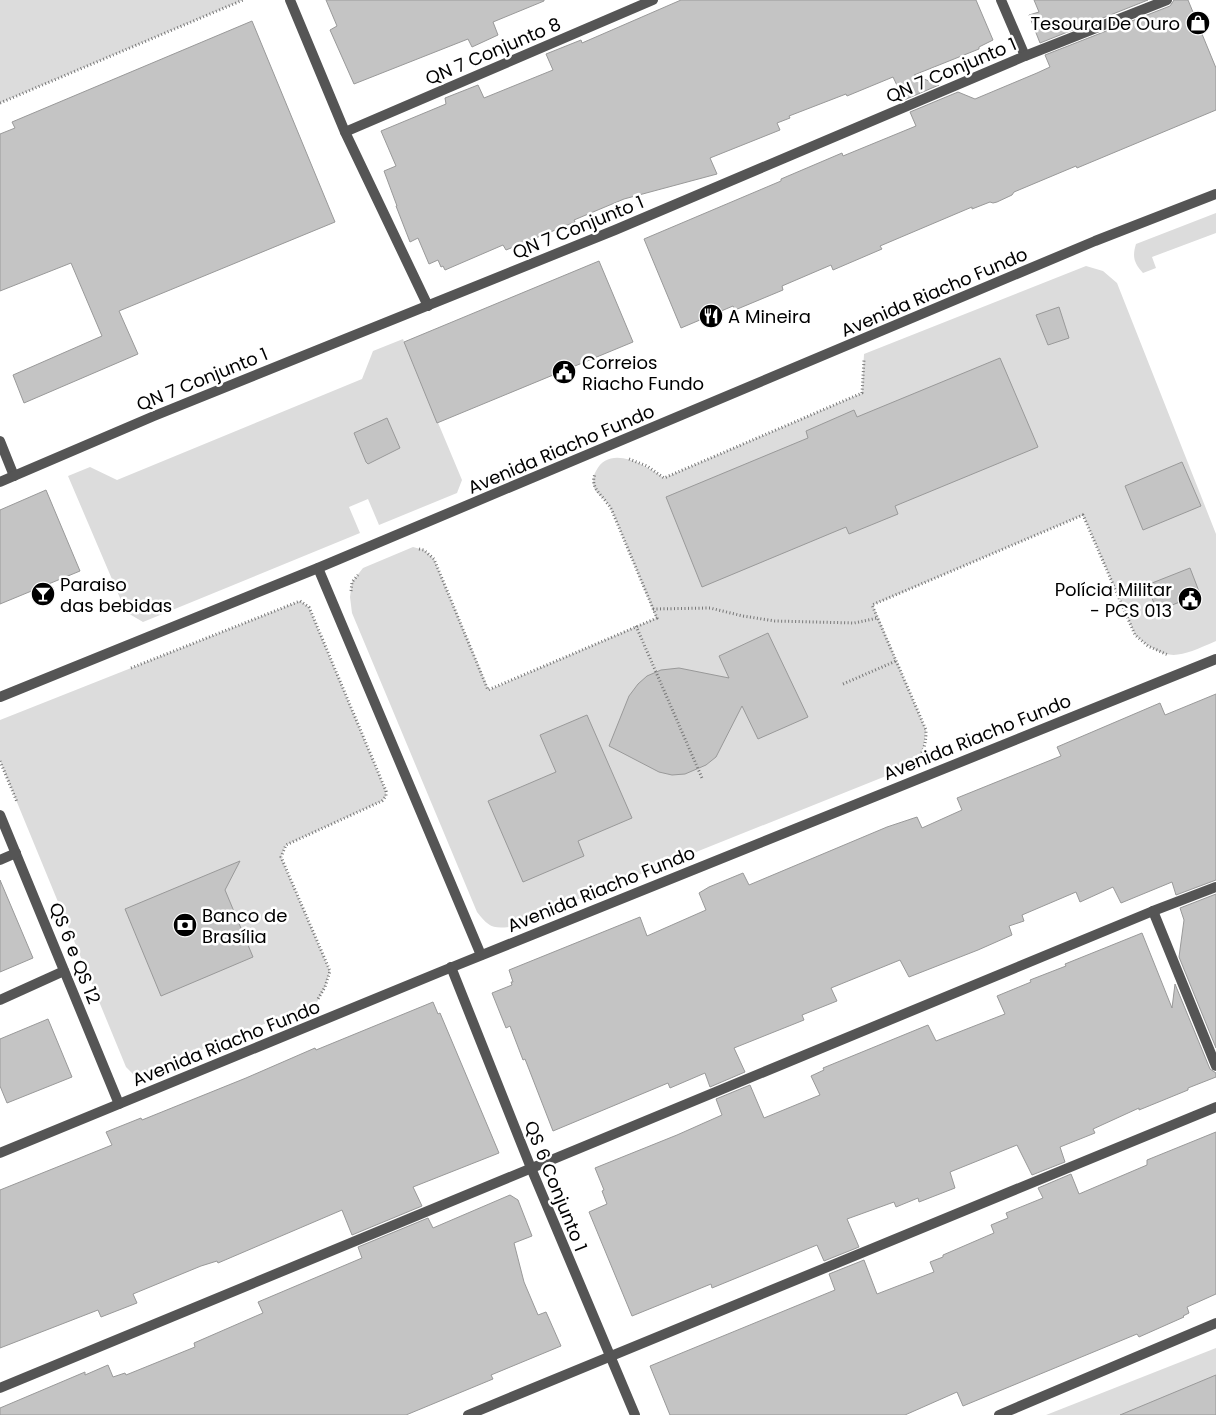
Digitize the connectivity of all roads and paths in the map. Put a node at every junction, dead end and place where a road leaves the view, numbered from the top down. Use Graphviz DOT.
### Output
graph roads {
  1 [pos="243,0"];
  2 [pos="290,0"];
  3 [pos="653,0"];
  4 [pos="1001,0"];
  5 [pos="1166,0"];
  6 [pos="1025,56"];
  7 [pos="0,103"];
  8 [pos="346,132"];
  9 [pos="1216,194"];
  10 [pos="428,306"];
  11 [pos="864,354"];
  12 [pos="0,441"];
  13 [pos="626,458"];
  14 [pos="596,471"];
  15 [pos="14,476"];
  16 [pos="0,482"];
  17 [pos="412,547"];
  18 [pos="318,568"];
  19 [pos="363,568"];
  20 [pos="350,597"];
  21 [pos="653,609"];
  22 [pos="878,618"];
  23 [pos="636,626"];
  24 [pos="1175,655"];
  25 [pos="1216,659"];
  26 [pos="896,661"];
  27 [pos="127,670"];
  28 [pos="843,684"];
  29 [pos="0,697"];
  30 [pos="918,759"];
  31 [pos="0,761"];
  32 [pos="702,778"];
  33 [pos="18,806"];
  34 [pos="0,815"];
  35 [pos="16,853"];
  36 [pos="0,860"];
  37 [pos="1216,887"];
  38 [pos="1154,911"];
  39 [pos="481,955"];
  40 [pos="451,967"];
  41 [pos="64,971"];
  42 [pos="0,1000"];
  43 [pos="317,1002"];
  44 [pos="1216,1066"];
  45 [pos="119,1104"];
  46 [pos="1216,1107"];
  47 [pos="0,1153"];
  48 [pos="531,1168"];
  49 [pos="1216,1323"];
  50 [pos="610,1357"];
  51 [pos="0,1388"];
  52 [pos="468,1415"];
  53 [pos="635,1415"];
  54 [pos="999,1415"];
  1 -- 7 [label="path"];
  2 -- 8 [label="street"];
  3 -- 8 [label="street, QN 7 Conjunto 8"];
  4 -- 6 [label="street"];
  5 -- 6 [label="street, QN 7 Conjunto 1"];
  6 -- 10 [label="street, QN 7 Conjunto 1"];
  8 -- 10 [label="street"];
  9 -- 18 [label="street, Avenida Riacho Fundo"];
  10 -- 15 [label="street, QN 7 Conjunto 1"];
  11 -- 13 [label="path"];
  12 -- 15 [label="street"];
  14 -- 21 [label="path"];
  15 -- 16 [label="street, QN 7 Conjunto 1"];
  17 -- 23 [label="path"];
  18 -- 29 [label="street, Avenida Riacho Fundo"];
  18 -- 39 [label="street"];
  19 -- 20 [label="path"];
  21 -- 22 [label="path"];
  21 -- 23 [label="path"];
  22 -- 24 [label="path"];
  22 -- 26 [label="path"];
  23 -- 32 [label="path"];
  25 -- 39 [label="street, Avenida Riacho Fundo"];
  26 -- 28 [label="path"];
  26 -- 30 [label="path"];
  27 -- 43 [label="path"];
  31 -- 33 [label="path"];
  34 -- 35 [label="street, QS 6 e QS 12"];
  35 -- 36 [label="street"];
  35 -- 41 [label="street, QS 6 e QS 12"];
  37 -- 38 [label="street"];
  38 -- 44 [label="street"];
  38 -- 48 [label="street"];
  39 -- 40 [label="street, Avenida Riacho Fundo"];
  40 -- 45 [label="street, Avenida Riacho Fundo"];
  40 -- 48 [label="street, QS 6 Conjunto 1"];
  41 -- 42 [label="street"];
  41 -- 45 [label="street, QS 6 e QS 12"];
  45 -- 47 [label="street, Avenida Riacho Fundo"];
  46 -- 50 [label="street"];
  48 -- 50 [label="street, QS 6 Conjunto 1"];
  48 -- 51 [label="street"];
  49 -- 54 [label="street"];
  50 -- 52 [label="street"];
  50 -- 53 [label="street, QS 6 Conjunto 1"];
}
